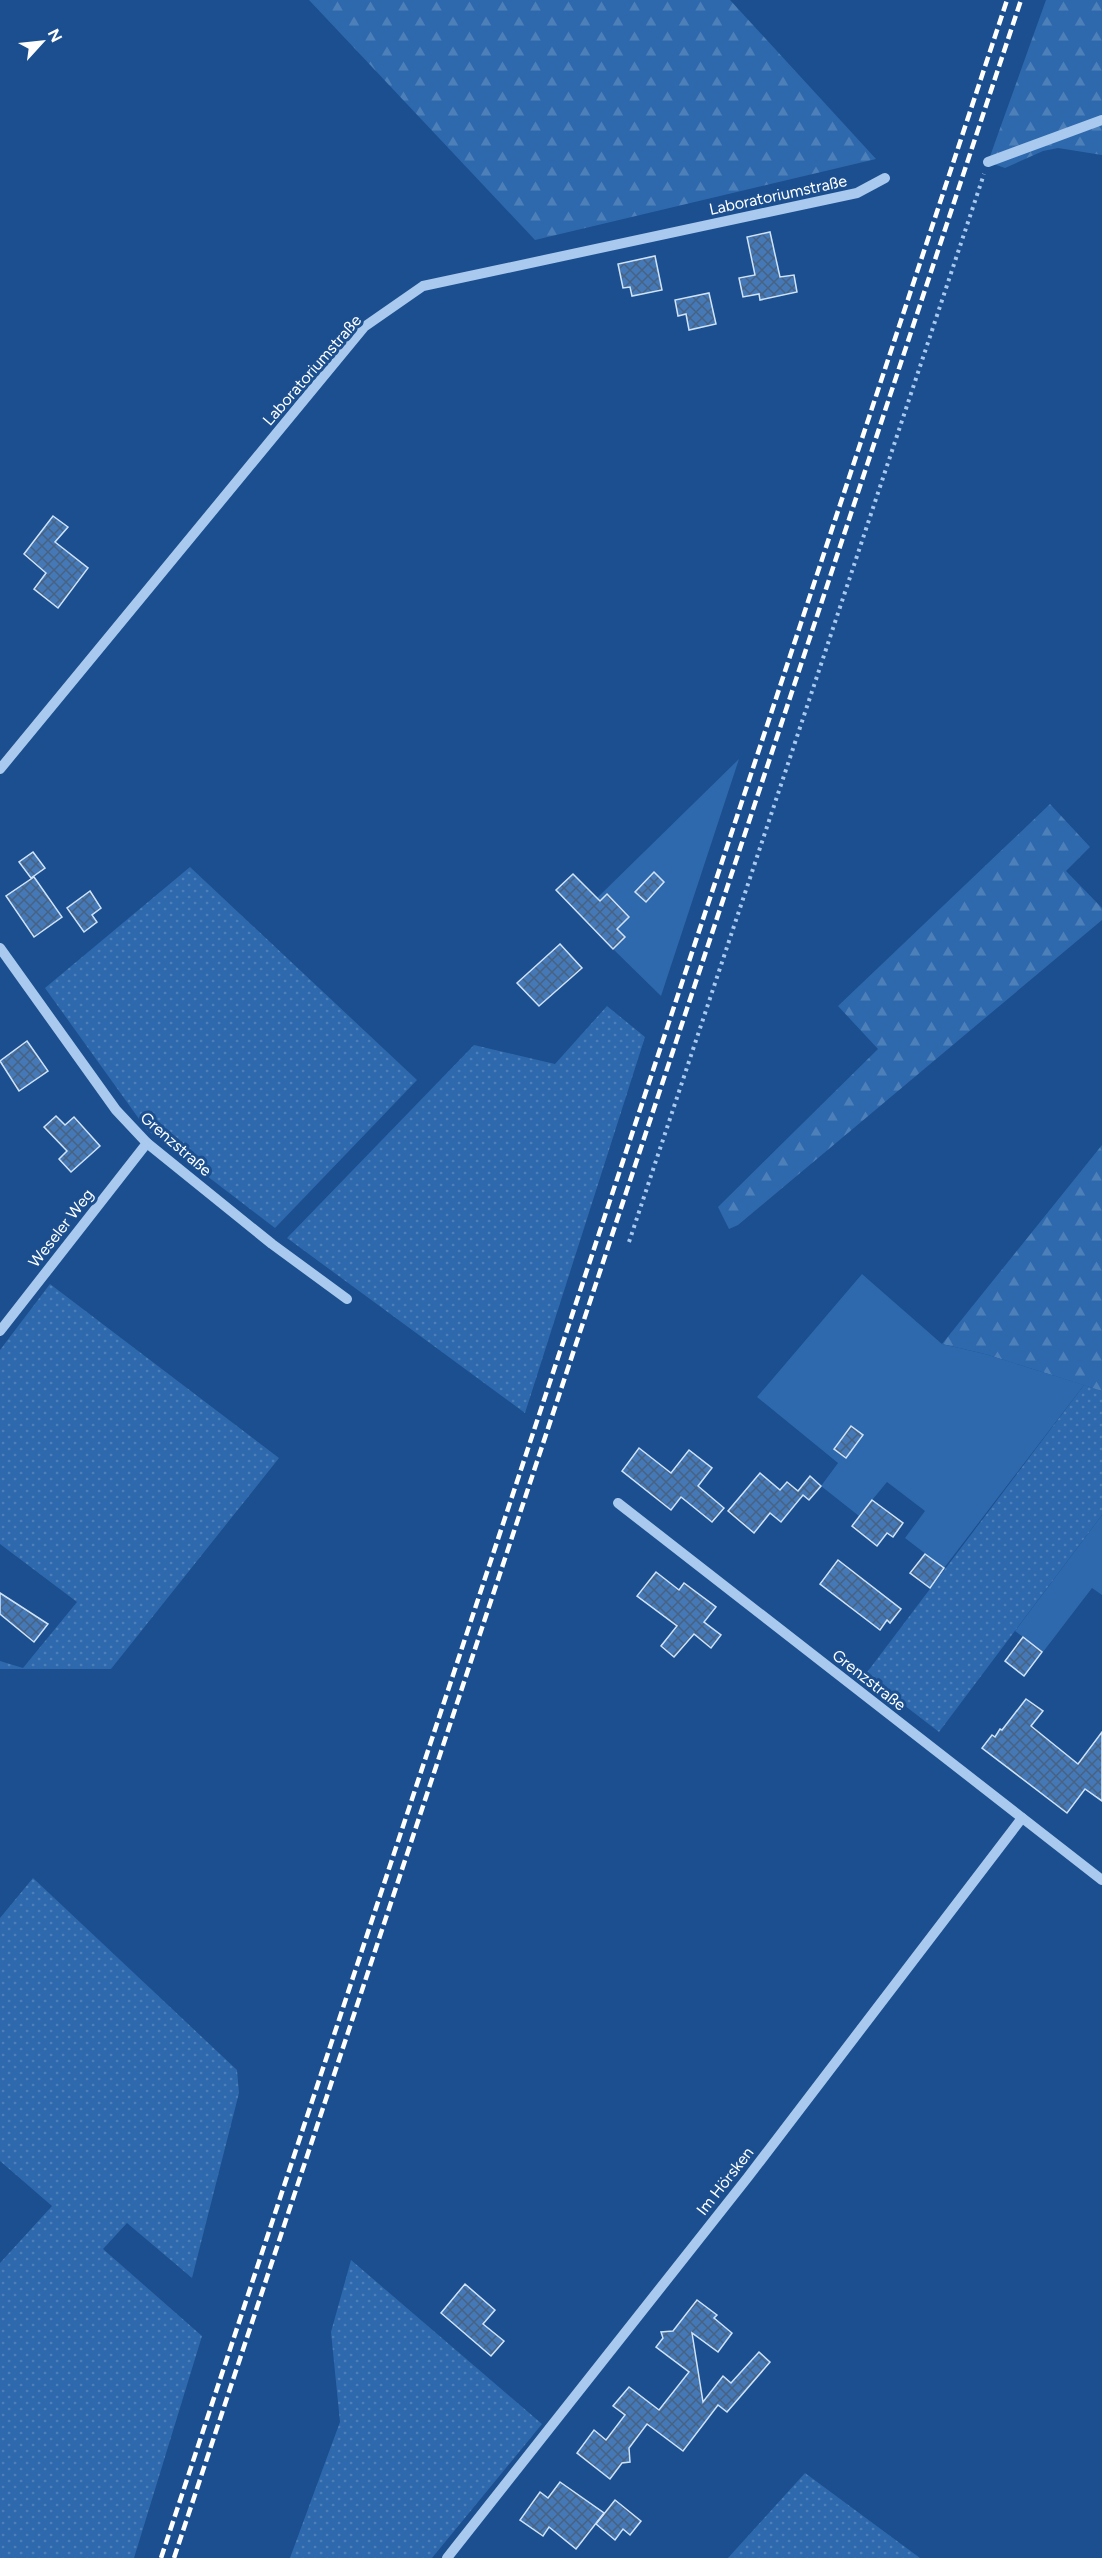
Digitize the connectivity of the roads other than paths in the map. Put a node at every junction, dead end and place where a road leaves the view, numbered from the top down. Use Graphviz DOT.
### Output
graph roads {
  1 [pos="1102,120"];
  2 [pos="988,162"];
  3 [pos="885,178"];
  4 [pos="0,769"];
  5 [pos="0,948"];
  6 [pos="147,1143"];
  7 [pos="347,1299"];
  8 [pos="0,1331"];
  9 [pos="618,1503"];
  10 [pos="1022,1818"];
  11 [pos="1102,1880"];
  12 [pos="447,2558"];
  1 -- 2 [label="street"];
  3 -- 4 [label="street, Laboratoriumstraße"];
  5 -- 6 [label="street, Grenzstraße"];
  6 -- 7 [label="street, Grenzstraße"];
  6 -- 8 [label="street, Weseler Weg"];
  9 -- 10 [label="street, Grenzstraße"];
  10 -- 11 [label="street, Grenzstraße"];
  10 -- 12 [label="street, Im Hörsken"];
}
